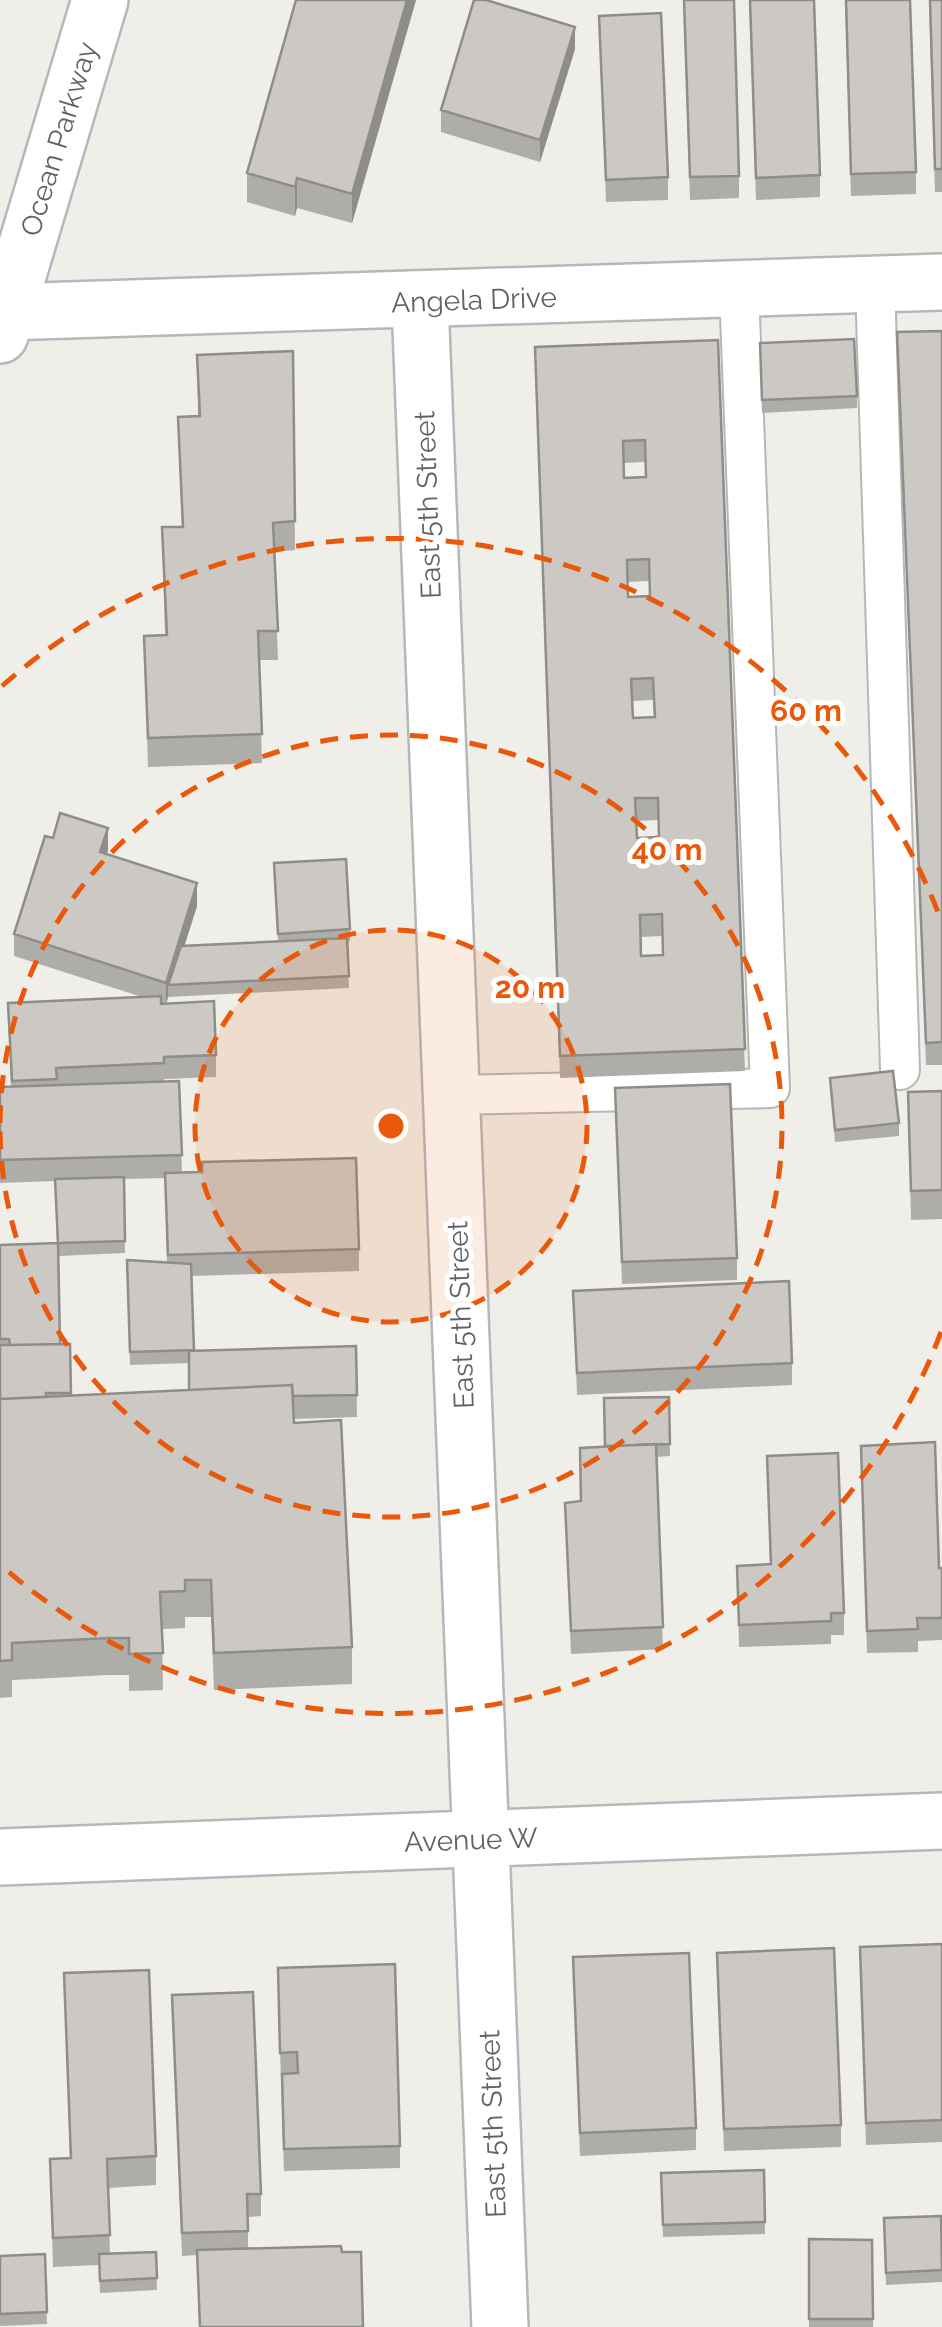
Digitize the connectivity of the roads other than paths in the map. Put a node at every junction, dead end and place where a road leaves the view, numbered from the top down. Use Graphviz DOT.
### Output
graph roads {
  1 [pos="100,0"];
  2 [pos="942,282"];
  3 [pos="875,285"];
  4 [pos="740,290"];
  5 [pos="420,302"];
  6 [pos="3,324"];
  7 [pos="900,1070"];
  8 [pos="452,1095"];
  9 [pos="942,1821"];
  10 [pos="482,1840"];
  11 [pos="0,1857"];
  12 [pos="500,2327"];
  1 -- 6 [label="street, Ocean Parkway"];
  2 -- 3 [label="street, Angela Drive"];
  3 -- 4 [label="street, Angela Drive"];
  3 -- 7 [label="lane"];
  4 -- 5 [label="street, Angela Drive"];
  4 -- 8 [label="lane"];
  5 -- 6 [label="street, Angela Drive"];
  5 -- 8 [label="street, East 5th Street"];
  8 -- 10 [label="street, East 5th Street"];
  9 -- 10 [label="street, Avenue W"];
  10 -- 11 [label="street, Avenue W"];
  10 -- 12 [label="street, East 5th Street"];
}
